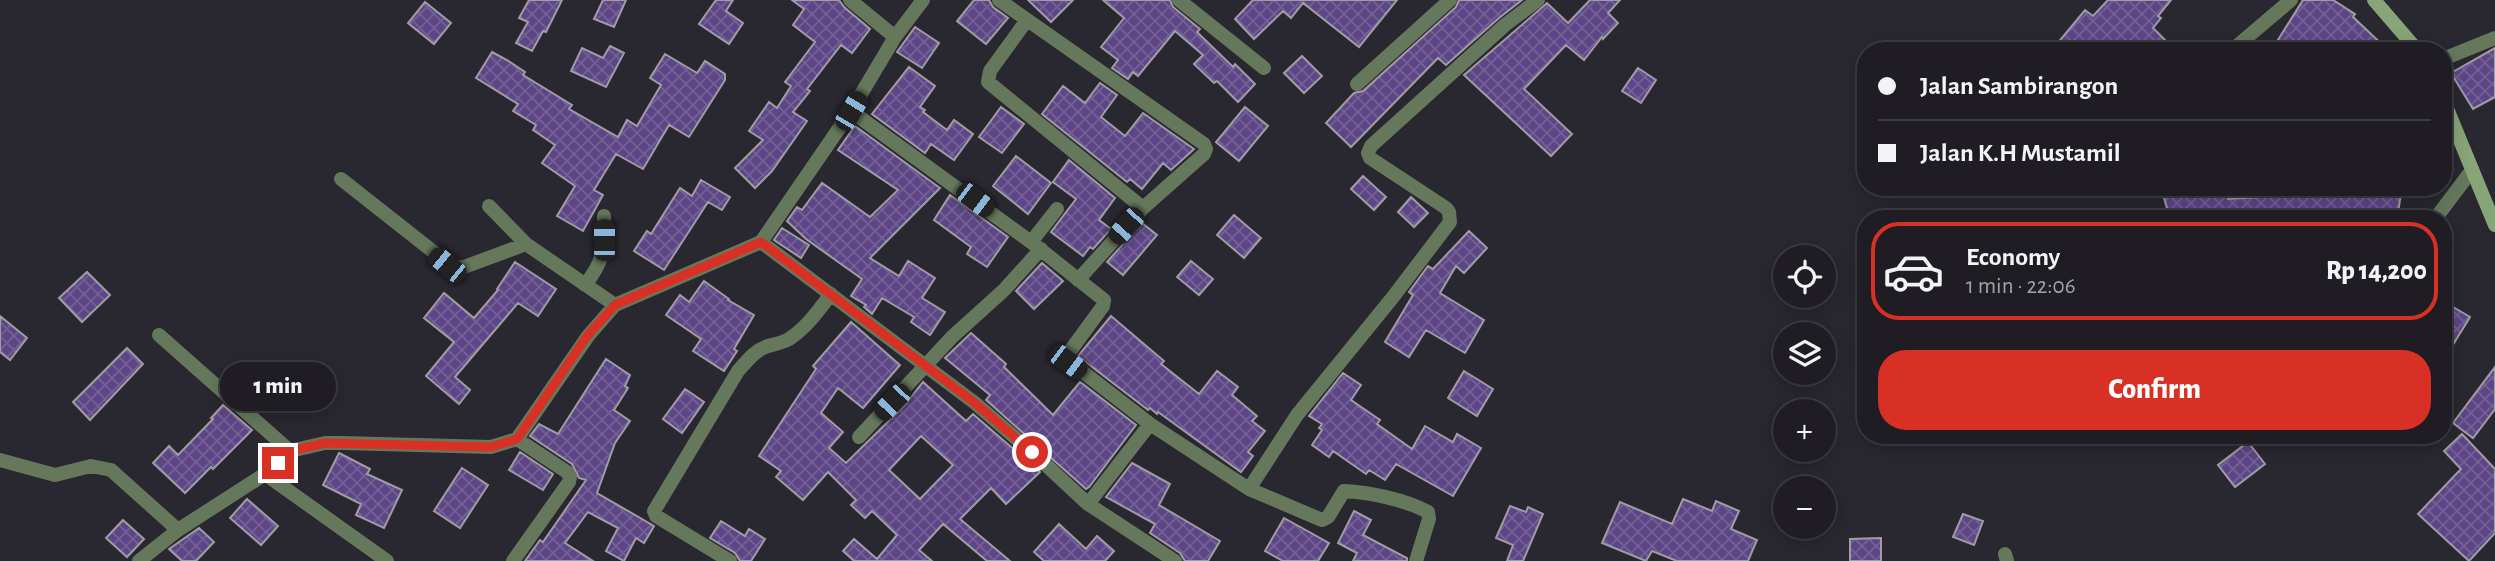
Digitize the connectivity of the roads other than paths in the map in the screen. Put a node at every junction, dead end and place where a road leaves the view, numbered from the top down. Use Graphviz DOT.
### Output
graph roads {
  1 [pos="850,0"];
  2 [pos="922,0"];
  3 [pos="999,0"];
  4 [pos="1179,0"];
  5 [pos="1450,0"];
  6 [pos="1538,0"];
  7 [pos="2291,0"];
  8 [pos="2374,0"];
  9 [pos="1027,20"];
  10 [pos="895,37"];
  11 [pos="2495,37"];
  12 [pos="2242,42"];
  13 [pos="2410,42"];
  14 [pos="2452,55"];
  15 [pos="1264,68"];
  16 [pos="1357,84"];
  17 [pos="851,111"];
  18 [pos="2452,121"];
  19 [pos="2472,170"];
  20 [pos="341,179"];
  21 [pos="489,206"];
  22 [pos="1143,208"];
  23 [pos="1057,209"];
  24 [pos="2442,210"];
  25 [pos="604,216"];
  26 [pos="2495,225"];
  27 [pos="761,242"];
  28 [pos="526,244"];
  29 [pos="1036,246"];
  30 [pos="1078,280"];
  31 [pos="585,285"];
  32 [pos="831,295"];
  33 [pos="615,305"];
  34 [pos="159,335"];
  35 [pos="925,366"];
  36 [pos="1150,424"];
  37 [pos="859,437"];
  38 [pos="517,439"];
  39 [pos="290,451"];
  40 [pos="0,460"];
  41 [pos="265,474"];
  42 [pos="1249,489"];
  43 [pos="1088,504"];
  44 [pos="178,530"];
  45 [pos="139,561"];
  46 [pos="387,561"];
  47 [pos="513,561"];
  48 [pos="730,561"];
  49 [pos="1175,561"];
  50 [pos="1416,561"];
  1 -- 10 [label="street"];
  2 -- 10 [label="street"];
  3 -- 9 [label="street"];
  4 -- 15 [label="street"];
  5 -- 16 [label="street"];
  6 -- 42 [label="street"];
  7 -- 12 [label="street"];
  8 -- 13 [label="street"];
  9 -- 22 [label="street"];
  9 -- 22 [label="street"];
  10 -- 17 [label="street"];
  11 -- 14 [label="street"];
  17 -- 27 [label="street"];
  17 -- 29 [label="street"];
  18 -- 19 [label="street"];
  19 -- 24 [label="street"];
  19 -- 26 [label="street"];
  20 -- 28 [label="street"];
  21 -- 28 [label="street"];
  22 -- 30 [label="street"];
  23 -- 29 [label="street"];
  25 -- 31 [label="street"];
  27 -- 32 [label="street"];
  27 -- 33 [label="street"];
  28 -- 31 [label="street"];
  29 -- 30 [label="street"];
  29 -- 35 [label="street"];
  30 -- 36 [label="street"];
  31 -- 33 [label="street"];
  32 -- 35 [label="street"];
  32 -- 48 [label="street"];
  33 -- 38 [label="street"];
  34 -- 39 [label="street"];
  35 -- 37 [label="street"];
  35 -- 43 [label="street"];
  36 -- 42 [label="street"];
  36 -- 43 [label="street"];
  38 -- 39 [label="street"];
  38 -- 47 [label="street"];
  39 -- 41 [label="street"];
  40 -- 44 [label="street"];
  41 -- 44 [label="street"];
  41 -- 46 [label="street"];
  42 -- 50 [label="street"];
  43 -- 49 [label="street"];
  44 -- 45 [label="street"];
}
